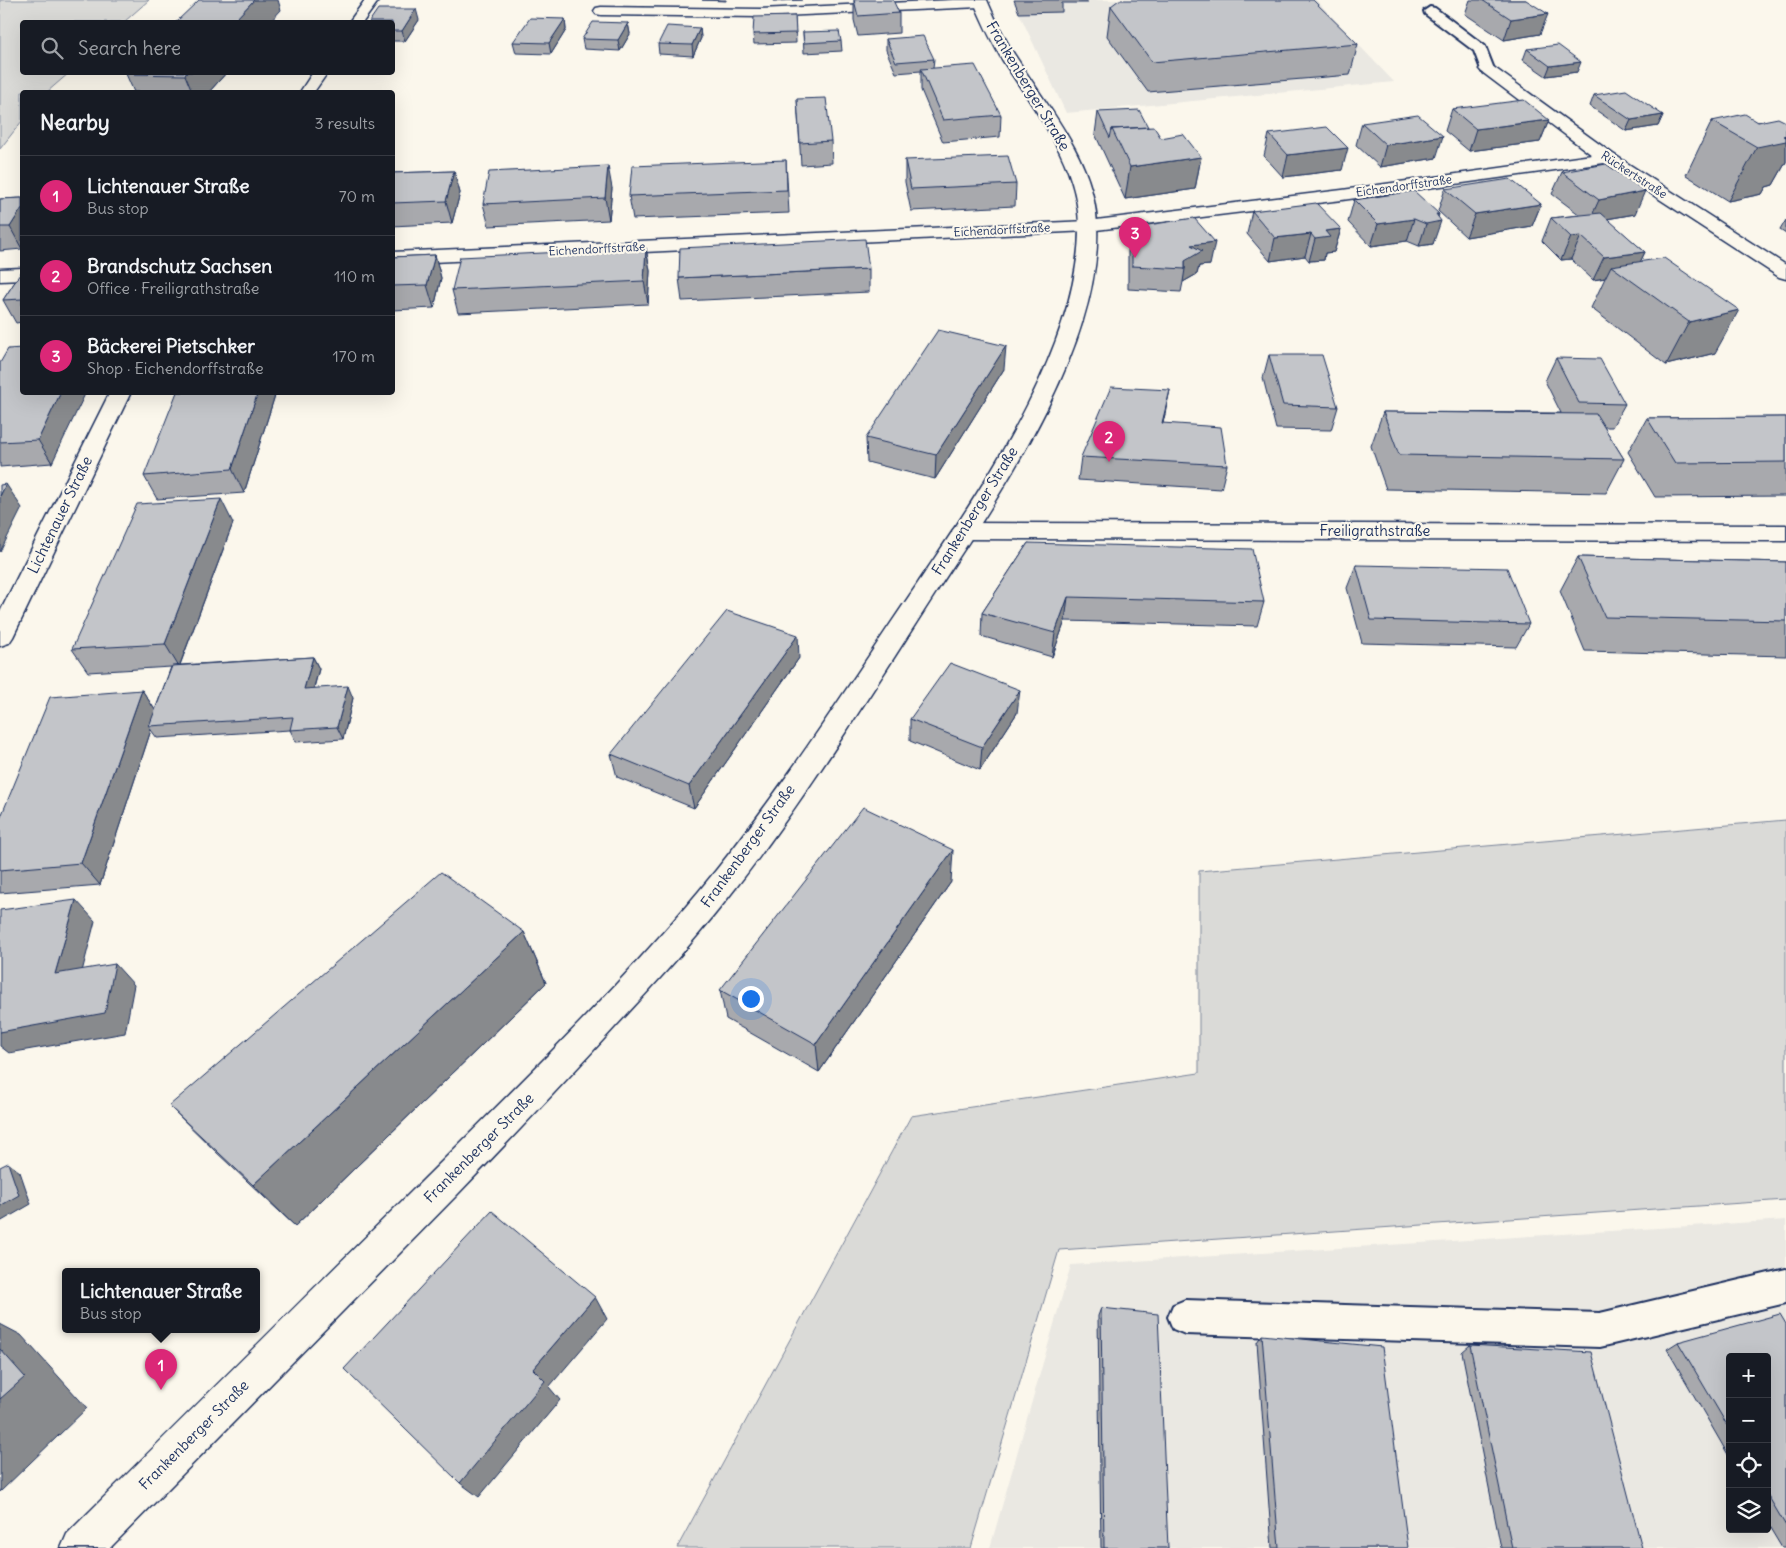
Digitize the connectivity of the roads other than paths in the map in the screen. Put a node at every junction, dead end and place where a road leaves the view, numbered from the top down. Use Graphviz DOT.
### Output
graph roads {
  1 [pos="372,0"];
  2 [pos="980,2"];
  3 [pos="601,11"];
  4 [pos="1430,11"];
  5 [pos="357,20"];
  6 [pos="1487,69"];
  7 [pos="319,75"];
  8 [pos="308,90"];
  9 [pos="1607,158"];
  10 [pos="1088,226"];
  11 [pos="395,258"];
  12 [pos="1786,273"];
  13 [pos="0,274"];
  14 [pos="20,274"];
  15 [pos="120,395"];
  16 [pos="964,531"];
  17 [pos="1786,533"];
  18 [pos="0,636"];
  19 [pos="1786,1286"];
  20 [pos="1185,1317"];
  21 [pos="81,1548"];
  1 -- 5 [label="street"];
  2 -- 3 [label="street"];
  2 -- 10 [label="street, Frankenberger Straße"];
  4 -- 6 [label="lane"];
  6 -- 9 [label="street, Rückertstraße"];
  7 -- 8 [label="street"];
  9 -- 10 [label="street, Eichendorffstraße"];
  9 -- 12 [label="street, Rückertstraße"];
  10 -- 11 [label="street, Eichendorffstraße"];
  10 -- 16 [label="street, Frankenberger Straße"];
  13 -- 14 [label="street"];
  15 -- 18 [label="street, Lichtenauer Straße"];
  16 -- 17 [label="street, Freiligrathstraße"];
  16 -- 21 [label="street, Frankenberger Straße"];
  19 -- 20 [label="lane"];
}
